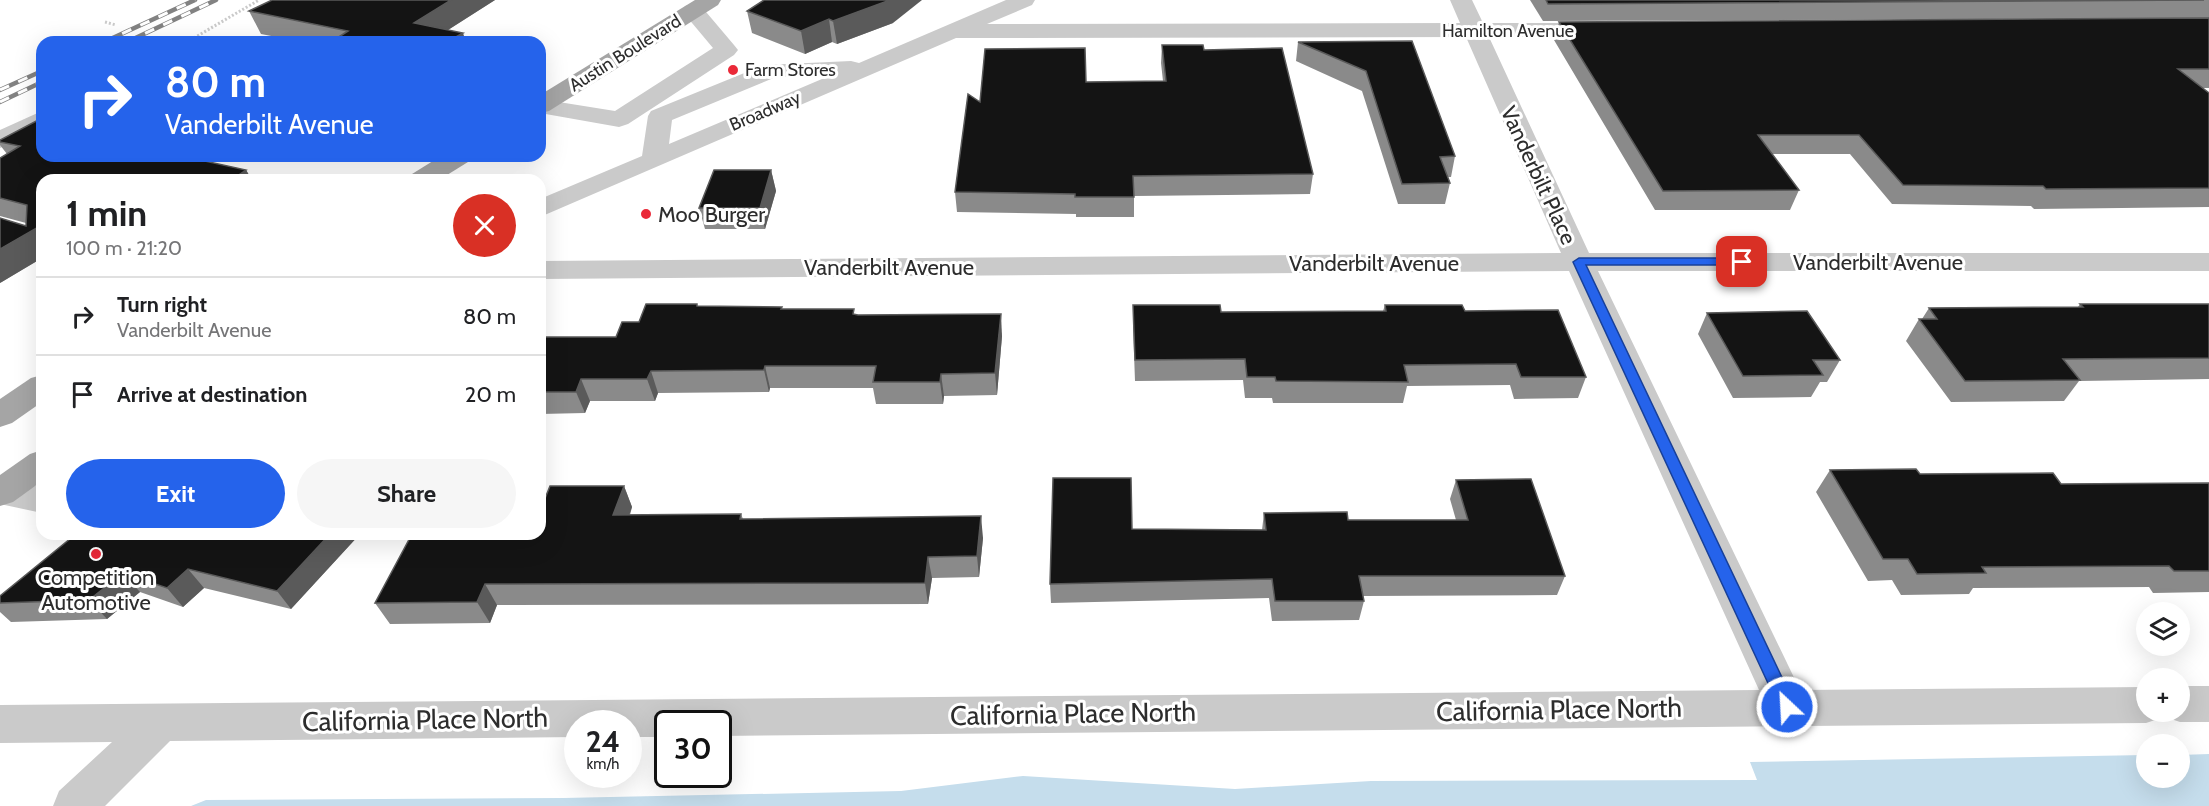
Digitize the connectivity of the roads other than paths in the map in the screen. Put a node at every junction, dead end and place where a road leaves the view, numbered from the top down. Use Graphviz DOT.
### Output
graph roads {
  1 [pos="1024,0"];
  2 [pos="1461,0"];
  3 [pos="702,5"];
  4 [pos="1628,30"];
  5 [pos="950,31"];
  6 [pos="1473,31"];
  7 [pos="867,67"];
  8 [pos="546,102"];
  9 [pos="546,107"];
  10 [pos="36,122"];
  11 [pos="0,140"];
  12 [pos="654,160"];
  13 [pos="450,162"];
  14 [pos="430,174"];
  15 [pos="546,207"];
  16 [pos="1579,262"];
  17 [pos="2209,262"];
  18 [pos="546,270"];
  19 [pos="36,390"];
  20 [pos="0,416"];
  21 [pos="36,467"];
  22 [pos="1,492"];
  23 [pos="36,499"];
  24 [pos="2190,704"];
  25 [pos="2209,704"];
  26 [pos="2136,705"];
  27 [pos="1787,707"];
  28 [pos="160,723"];
  29 [pos="0,724"];
  30 [pos="75,806"];
  1 -- 5 [label="street, Broadway"];
  2 -- 6 [label="street, Vanderbilt Place"];
  3 -- 8 [label="main road, Austin Boulevard"];
  3 -- 9 [label="street"];
  4 -- 6 [label="street, Hamilton Avenue"];
  5 -- 6 [label="street, Hamilton Avenue"];
  5 -- 7 [label="street, Broadway"];
  6 -- 16 [label="street, Vanderbilt Place"];
  7 -- 12 [label="street, Broadway"];
  7 -- 12 [label="street"];
  10 -- 11 [label="street"];
  12 -- 15 [label="street, Broadway"];
  13 -- 14 [label="main road"];
  16 -- 17 [label="street, Vanderbilt Avenue"];
  16 -- 18 [label="street, Vanderbilt Avenue"];
  16 -- 27 [label="street, Vanderbilt Place"];
  19 -- 20 [label="main road"];
  21 -- 22 [label="main road"];
  22 -- 23 [label="street"];
  24 -- 25 [label="street"];
  26 -- 27 [label="street, California Place North"];
  27 -- 28 [label="street, California Place North"];
  28 -- 29 [label="street, California Place North"];
  28 -- 30 [label="street"];
}
